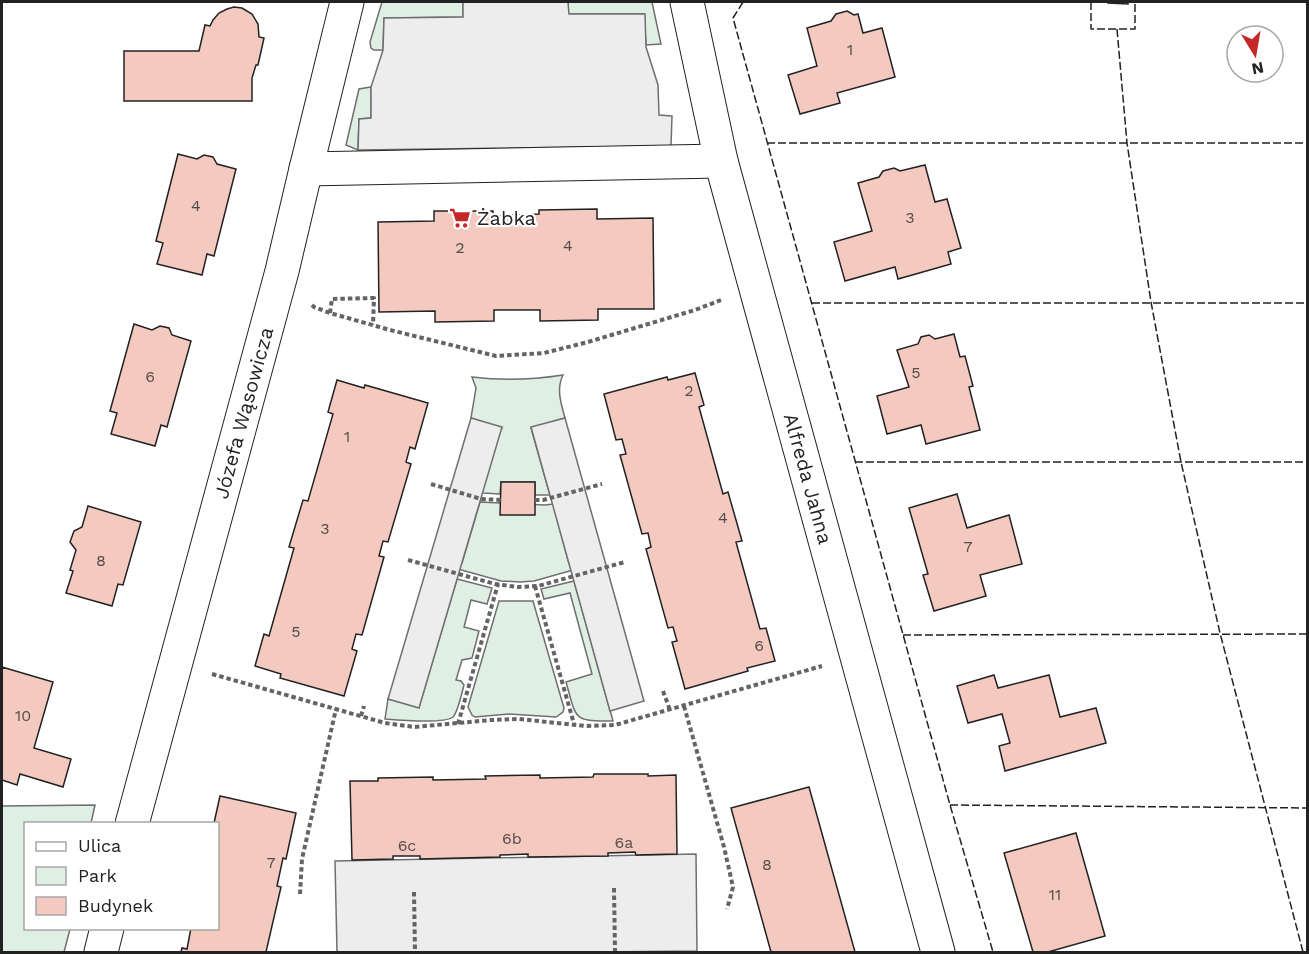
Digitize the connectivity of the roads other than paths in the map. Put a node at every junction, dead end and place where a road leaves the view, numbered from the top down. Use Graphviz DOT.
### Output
graph roads {
  1 [pos="347,2"];
  2 [pos="687,2"];
  3 [pos="721,161"];
  4 [pos="306,169"];
  5 [pos="133,822"];
  6 [pos="106,930"];
  7 [pos="101,952"];
  8 [pos="938,952"];
  1 -- 4 [label="street, Józefa Wąsowicza"];
  2 -- 3 [label="street, Alfreda Jahna"];
  3 -- 4 [label="street"];
  3 -- 8 [label="street, Alfreda Jahna"];
  4 -- 5 [label="street, Józefa Wąsowicza"];
  6 -- 7 [label="street"];
}
